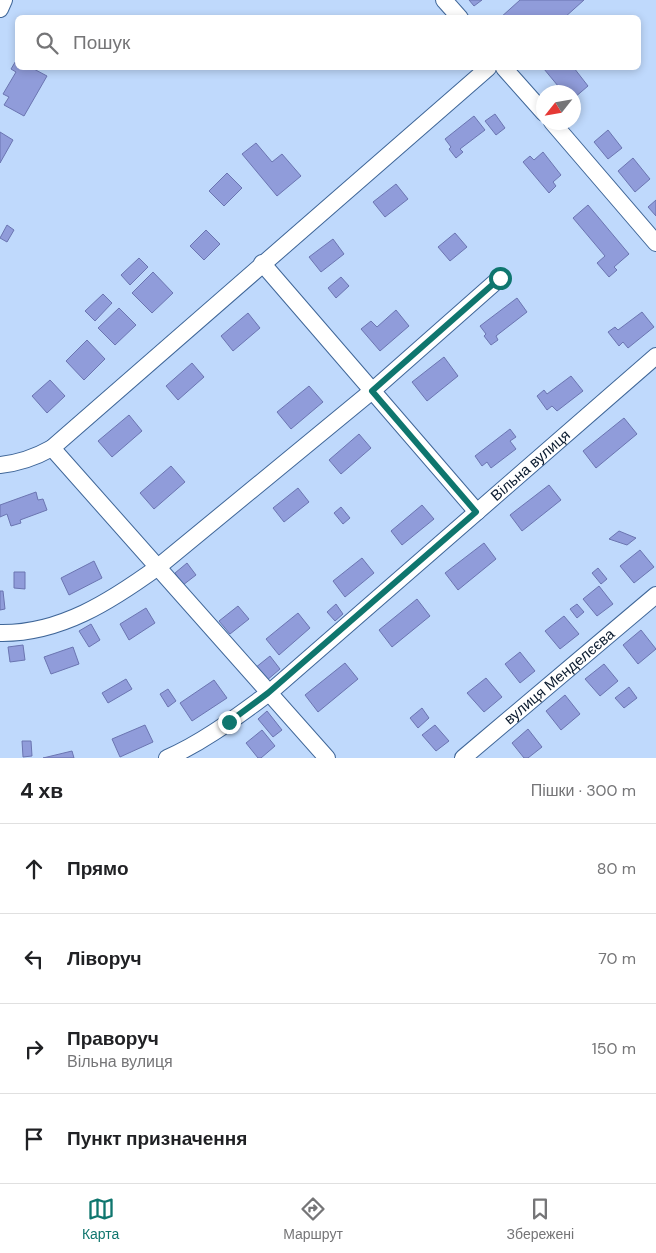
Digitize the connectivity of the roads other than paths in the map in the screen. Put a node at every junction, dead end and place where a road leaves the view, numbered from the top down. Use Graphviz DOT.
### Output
graph roads {
  1 [pos="4,0"];
  2 [pos="444,0"];
  3 [pos="0,9"];
  4 [pos="457,15"];
  5 [pos="486,70"];
  6 [pos="506,70"];
  7 [pos="536,104"];
  8 [pos="559,130"];
  9 [pos="656,243"];
  10 [pos="262,263"];
  11 [pos="500,278"];
  12 [pos="656,356"];
  13 [pos="372,391"];
  14 [pos="52,448"];
  15 [pos="0,465"];
  16 [pos="476,512"];
  17 [pos="158,567"];
  18 [pos="656,595"];
  19 [pos="0,633"];
  20 [pos="268,693"];
  21 [pos="168,758"];
  22 [pos="328,758"];
  23 [pos="463,758"];
  1 -- 3 [label="street"];
  2 -- 4 [label="street"];
  5 -- 10 [label="street"];
  6 -- 7 [label="street"];
  8 -- 9 [label="street"];
  10 -- 13 [label="street"];
  10 -- 14 [label="street"];
  11 -- 13 [label="street"];
  12 -- 16 [label="street, Вільна вулиця"];
  13 -- 16 [label="street"];
  13 -- 17 [label="street"];
  14 -- 15 [label="street"];
  14 -- 17 [label="street"];
  16 -- 20 [label="street, Вільна вулиця"];
  17 -- 19 [label="street"];
  17 -- 20 [label="street"];
  18 -- 23 [label="street, вулиця Менделєєва"];
  20 -- 21 [label="street, Вільна вулиця"];
  20 -- 22 [label="street"];
}
